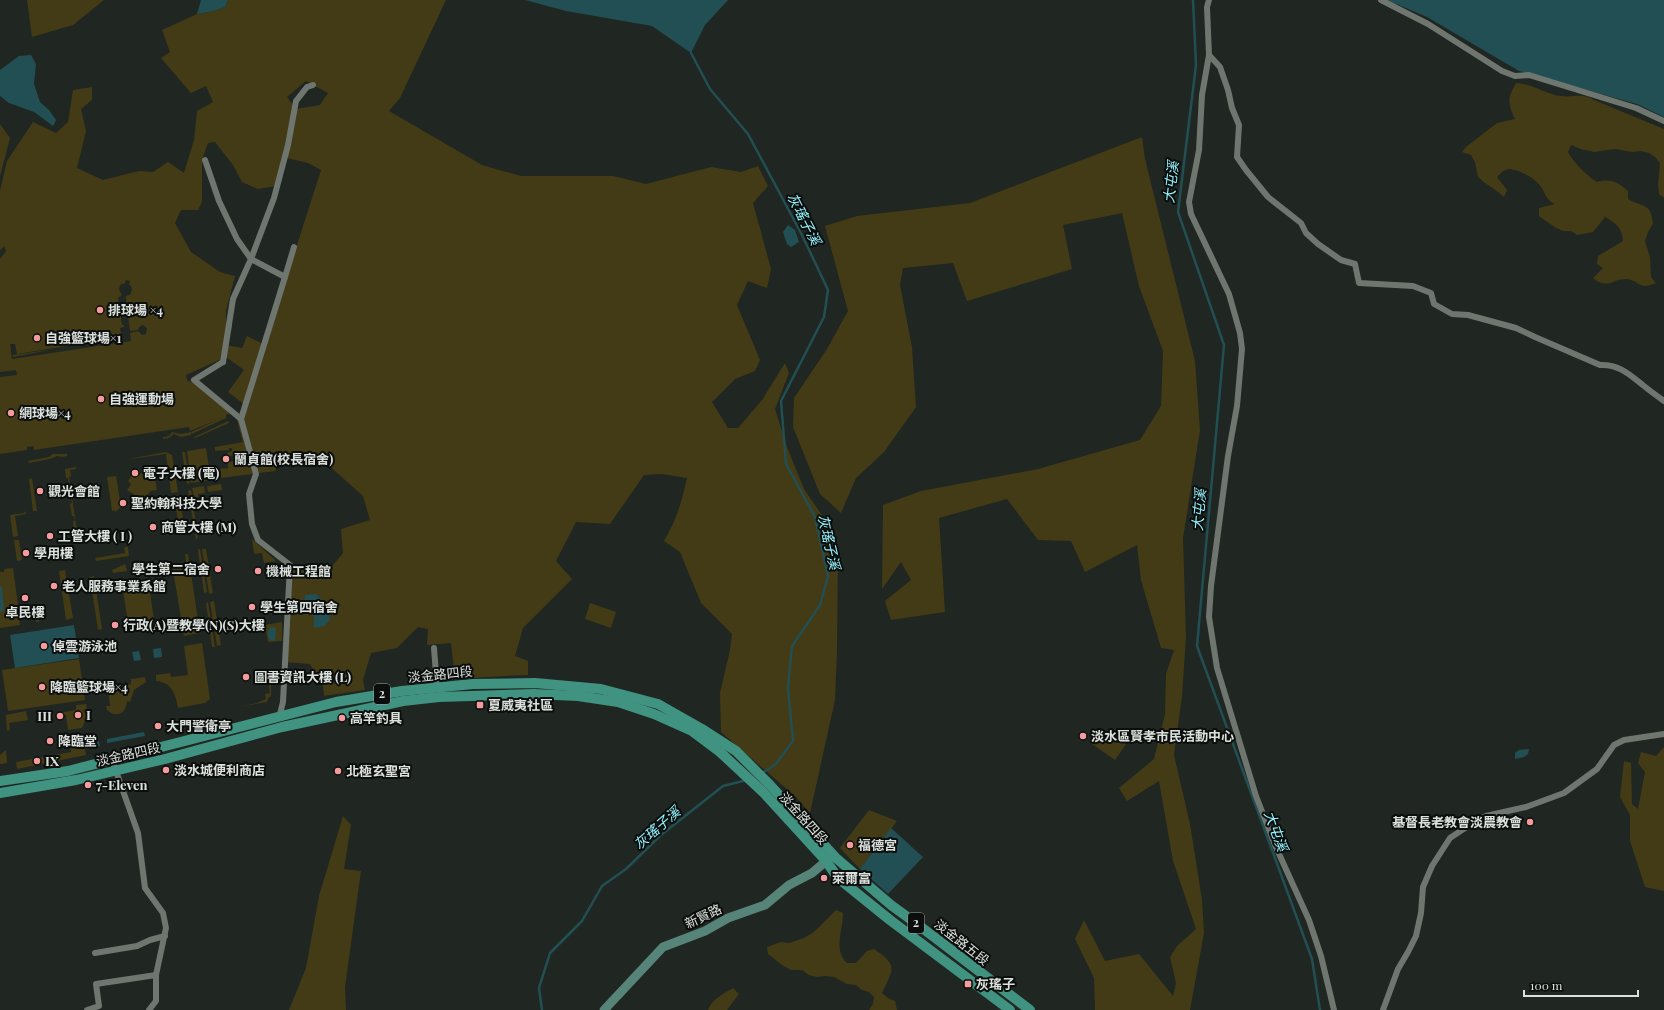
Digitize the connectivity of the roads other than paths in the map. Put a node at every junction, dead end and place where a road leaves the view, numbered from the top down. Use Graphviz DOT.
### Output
graph roads {
  1 [pos="1209,0"];
  2 [pos="1381,0"];
  3 [pos="1209,55"];
  4 [pos="313,86"];
  5 [pos="1664,121"];
  6 [pos="205,160"];
  7 [pos="294,247"];
  8 [pos="252,259"];
  9 [pos="285,277"];
  10 [pos="229,325"];
  11 [pos="224,362"];
  12 [pos="1664,401"];
  13 [pos="241,420"];
  14 [pos="434,648"];
  15 [pos="437,687"];
  16 [pos="278,716"];
  17 [pos="282,727"];
  18 [pos="1664,734"];
  19 [pos="112,760"];
  20 [pos="116,770"];
  21 [pos="0,781"];
  22 [pos="766,788"];
  23 [pos="0,793"];
  24 [pos="810,828"];
  25 [pos="830,858"];
  26 [pos="165,936"];
  27 [pos="95,953"];
  28 [pos="156,975"];
  29 [pos="1010,996"];
  30 [pos="99,1008"];
  31 [pos="1004,1008"];
  32 [pos="87,1010"];
  33 [pos="148,1010"];
  34 [pos="604,1010"];
  35 [pos="1030,1010"];
  36 [pos="1334,1010"];
  37 [pos="1383,1010"];
  1 -- 3 [label="street"];
  2 -- 5 [label="street"];
  3 -- 12 [label="street"];
  3 -- 36 [label="street"];
  4 -- 8 [label="street"];
  6 -- 8 [label="street"];
  7 -- 9 [label="street"];
  8 -- 9 [label="street"];
  8 -- 11 [label="street"];
  9 -- 13 [label="street"];
  10 -- 11 [label="street"];
  11 -- 13 [label="street"];
  13 -- 16 [label="street"];
  14 -- 15 [label="street"];
  15 -- 16 [label="main road, 淡金路四段 / 2"];
  15 -- 22 [label="main road, 淡金路四段 / 2"];
  16 -- 17 [label="street"];
  16 -- 19 [label="main road, 淡金路四段 / 2"];
  17 -- 20 [label="main road, 淡金路四段 / 2"];
  17 -- 22 [label="main road, 淡金路四段 / 2"];
  18 -- 37 [label="street"];
  19 -- 20 [label="street"];
  19 -- 21 [label="main road, 淡金路四段 / 2"];
  20 -- 23 [label="main road, 淡金路四段 / 2"];
  20 -- 26 [label="street"];
  22 -- 24 [label="main road, 淡金路四段 / 2"];
  22 -- 25 [label="main road, 淡金路四段 / 2"];
  24 -- 25 [label="main road, 淡金路五段 / 2"];
  25 -- 29 [label="main road, 淡金路五段 / 2"];
  25 -- 31 [label="main road, 淡金路五段 / 2"];
  25 -- 34 [label="street, 新賢路"];
  26 -- 27 [label="street"];
  26 -- 28 [label="street"];
  28 -- 30 [label="street"];
  28 -- 33 [label="street"];
  29 -- 31 [label="street"];
  29 -- 35 [label="main road, 淡金路五段 / 2"];
  30 -- 32 [label="street"];
}
